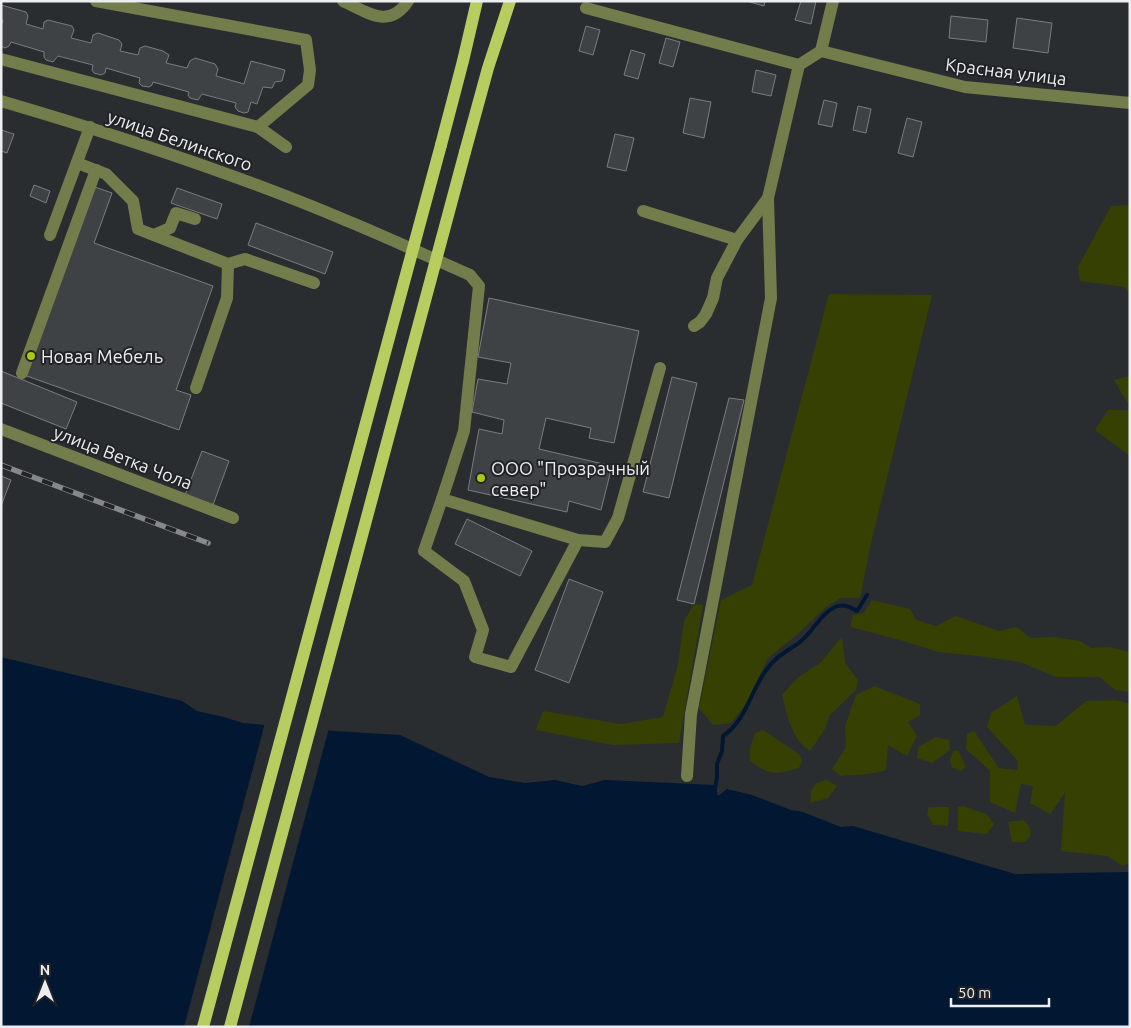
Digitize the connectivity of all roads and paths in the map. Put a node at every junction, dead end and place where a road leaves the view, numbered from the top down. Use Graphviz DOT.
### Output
graph roads {
  1 [pos="96,1"];
  2 [pos="343,1"];
  3 [pos="408,1"];
  4 [pos="477,1"];
  5 [pos="510,1"];
  6 [pos="833,1"];
  7 [pos="586,8"];
  8 [pos="821,51"];
  9 [pos="1,59"];
  10 [pos="799,65"];
  11 [pos="1,101"];
  12 [pos="1130,103"];
  13 [pos="90,127"];
  14 [pos="258,127"];
  15 [pos="286,146"];
  16 [pos="77,163"];
  17 [pos="96,170"];
  18 [pos="768,198"];
  19 [pos="643,211"];
  20 [pos="195,219"];
  21 [pos="50,234"];
  22 [pos="154,235"];
  23 [pos="737,240"];
  24 [pos="228,264"];
  25 [pos="314,283"];
  26 [pos="694,326"];
  27 [pos="660,368"];
  28 [pos="22,373"];
  29 [pos="196,388"];
  30 [pos="1,429"];
  31 [pos="442,499"];
  32 [pos="233,518"];
  33 [pos="578,540"];
  34 [pos="687,776"];
  35 [pos="203,1027"];
  36 [pos="230,1027"];
  1 -- 14 [label="street"];
  2 -- 3 [label="street"];
  4 -- 35 [label="main road, bridge"];
  5 -- 36 [label="main road, bridge"];
  6 -- 8 [label="street"];
  7 -- 10 [label="street"];
  8 -- 10 [label="street"];
  8 -- 12 [label="street, Красная улица"];
  9 -- 14 [label="street"];
  10 -- 18 [label="street"];
  11 -- 13 [label="street, улица Белинского"];
  13 -- 16 [label="street"];
  13 -- 31 [label="street, улица Белинского"];
  14 -- 15 [label="street"];
  16 -- 17 [label="street"];
  16 -- 21 [label="street"];
  17 -- 22 [label="street"];
  17 -- 28 [label="street"];
  18 -- 23 [label="street"];
  18 -- 34 [label="street"];
  19 -- 23 [label="street"];
  20 -- 22 [label="street"];
  22 -- 24 [label="street"];
  23 -- 26 [label="street"];
  24 -- 25 [label="street"];
  24 -- 29 [label="street"];
  27 -- 33 [label="street"];
  30 -- 32 [label="street, улица Ветка Чола"];
  31 -- 33 [label="street"];
  31 -- 33 [label="street, улица Белинского"];
}
